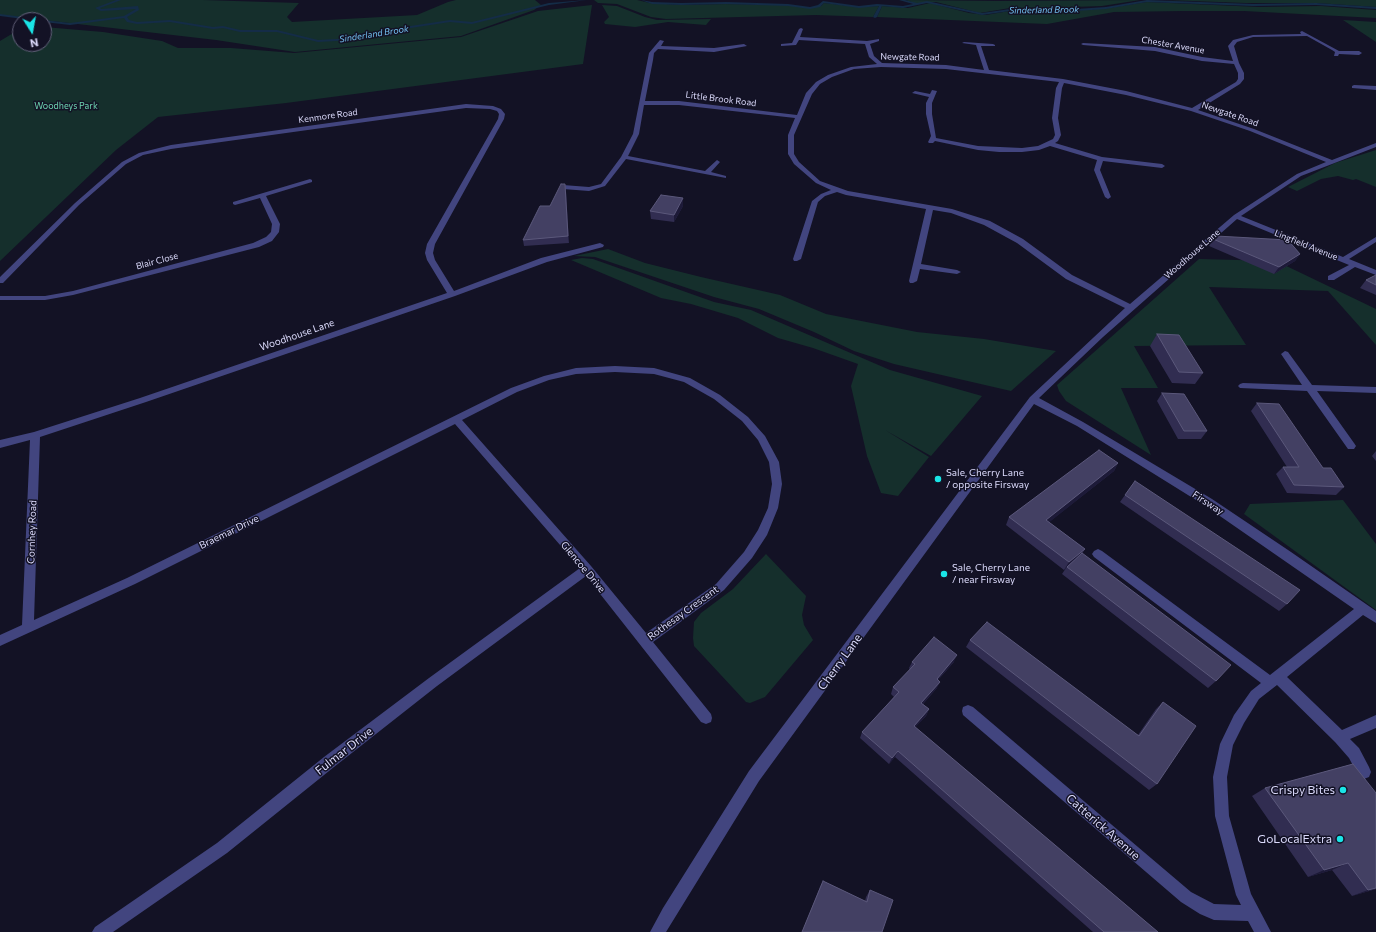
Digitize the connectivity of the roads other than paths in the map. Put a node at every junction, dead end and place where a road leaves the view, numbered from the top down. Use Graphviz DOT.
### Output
graph roads {
  1 [pos="801,28"];
  2 [pos="1299,29"];
  3 [pos="1308,35"];
  4 [pos="797,38"];
  5 [pos="877,40"];
  6 [pos="662,41"];
  7 [pos="867,43"];
  8 [pos="964,43"];
  9 [pos="1082,43"];
  10 [pos="783,45"];
  11 [pos="978,45"];
  12 [pos="993,45"];
  13 [pos="744,46"];
  14 [pos="658,47"];
  15 [pos="727,49"];
  16 [pos="733,53"];
  17 [pos="1359,53"];
  18 [pos="1236,63"];
  19 [pos="881,64"];
  20 [pos="988,71"];
  21 [pos="1063,81"];
  22 [pos="1354,88"];
  23 [pos="1376,88"];
  24 [pos="915,93"];
  25 [pos="642,103"];
  26 [pos="1193,110"];
  27 [pos="798,117"];
  28 [pos="1050,144"];
  29 [pos="1376,145"];
  30 [pos="624,157"];
  31 [pos="1162,158"];
  32 [pos="1101,159"];
  33 [pos="716,162"];
  34 [pos="1331,162"];
  35 [pos="706,173"];
  36 [pos="724,177"];
  37 [pos="310,182"];
  38 [pos="563,187"];
  39 [pos="836,190"];
  40 [pos="262,195"];
  41 [pos="1108,198"];
  42 [pos="235,203"];
  43 [pos="930,208"];
  44 [pos="1236,216"];
  45 [pos="1376,239"];
  46 [pos="600,245"];
  47 [pos="797,259"];
  48 [pos="1343,260"];
  49 [pos="1355,264"];
  50 [pos="917,266"];
  51 [pos="957,272"];
  52 [pos="1376,273"];
  53 [pos="1331,278"];
  54 [pos="0,281"];
  55 [pos="914,281"];
  56 [pos="452,294"];
  57 [pos="0,298"];
  58 [pos="1131,308"];
  59 [pos="1285,354"];
  60 [pos="1243,386"];
  61 [pos="1309,388"];
  62 [pos="1376,390"];
  63 [pos="1033,400"];
  64 [pos="456,419"];
  65 [pos="35,435"];
  66 [pos="0,444"];
  67 [pos="1351,446"];
  68 [pos="1098,554"];
  69 [pos="586,569"];
  70 [pos="1363,608"];
  71 [pos="1376,618"];
  72 [pos="28,629"];
  73 [pos="0,641"];
  74 [pos="644,641"];
  75 [pos="1274,680"];
  76 [pos="968,711"];
  77 [pos="706,718"];
  78 [pos="1376,721"];
  79 [pos="1340,737"];
  80 [pos="1364,772"];
  81 [pos="1252,913"];
  82 [pos="100,932"];
  83 [pos="658,932"];
  84 [pos="1262,932"];
  1 -- 4 [label="street"];
  2 -- 3 [label="street"];
  3 -- 17 [label="street"];
  3 -- 18 [label="street"];
  4 -- 7 [label="street"];
  4 -- 10 [label="street"];
  5 -- 7 [label="street"];
  6 -- 14 [label="street"];
  7 -- 19 [label="street"];
  8 -- 11 [label="street"];
  9 -- 18 [label="street, Chester Avenue"];
  11 -- 12 [label="street"];
  11 -- 20 [label="street"];
  13 -- 15 [label="street"];
  14 -- 15 [label="street"];
  14 -- 25 [label="street"];
  15 -- 16 [label="street"];
  18 -- 26 [label="street"];
  19 -- 20 [label="street, Newgate Road"];
  19 -- 27 [label="street, Newgate Road"];
  20 -- 21 [label="street, Newgate Road"];
  21 -- 26 [label="street, Newgate Road"];
  21 -- 28 [label="street"];
  22 -- 23 [label="street"];
  24 -- 28 [label="street"];
  25 -- 27 [label="street, Little Brook Road"];
  25 -- 30 [label="street"];
  26 -- 34 [label="street, Newgate Road"];
  27 -- 39 [label="street, Newgate Road"];
  28 -- 32 [label="street"];
  29 -- 34 [label="street, Woodhouse Lane"];
  30 -- 35 [label="street"];
  30 -- 38 [label="street"];
  31 -- 32 [label="street"];
  32 -- 41 [label="street"];
  33 -- 35 [label="street"];
  34 -- 44 [label="street, Woodhouse Lane"];
  35 -- 36 [label="street"];
  37 -- 40 [label="street"];
  39 -- 43 [label="street, Newgate Road"];
  39 -- 47 [label="street"];
  40 -- 42 [label="street"];
  40 -- 57 [label="street, Blair Close"];
  43 -- 50 [label="street"];
  43 -- 58 [label="street, Newgate Road"];
  44 -- 48 [label="street, Lingfield Avenue"];
  44 -- 58 [label="street, Woodhouse Lane"];
  45 -- 48 [label="street"];
  46 -- 56 [label="street, Woodhouse Lane"];
  48 -- 49 [label="street, Lingfield Avenue"];
  49 -- 52 [label="street, Lingfield Avenue"];
  49 -- 53 [label="street"];
  50 -- 51 [label="street"];
  50 -- 55 [label="street"];
  54 -- 56 [label="street, Kenmore Road"];
  56 -- 65 [label="street, Woodhouse Lane"];
  58 -- 63 [label="street, Woodhouse Lane"];
  59 -- 61 [label="street"];
  60 -- 61 [label="street"];
  61 -- 62 [label="street"];
  61 -- 67 [label="street"];
  63 -- 70 [label="street, Firsway"];
  63 -- 83 [label="street, Cherry Lane"];
  64 -- 69 [label="street, Glencoe Drive"];
  64 -- 72 [label="street, Braemar Drive"];
  64 -- 74 [label="street, Rothesay Crescent"];
  65 -- 66 [label="street, Woodhouse Lane"];
  65 -- 72 [label="street, Cornhey Road"];
  68 -- 75 [label="street"];
  69 -- 74 [label="street, Glencoe Drive"];
  69 -- 82 [label="street, Fulmar Drive"];
  70 -- 71 [label="street, Firsway"];
  70 -- 75 [label="street"];
  72 -- 73 [label="street, Braemar Drive"];
  74 -- 77 [label="street, Glencoe Drive"];
  75 -- 79 [label="street"];
  75 -- 81 [label="street"];
  76 -- 81 [label="street, Catterick Avenue"];
  78 -- 79 [label="street"];
  79 -- 80 [label="street"];
  81 -- 84 [label="street"];
}
